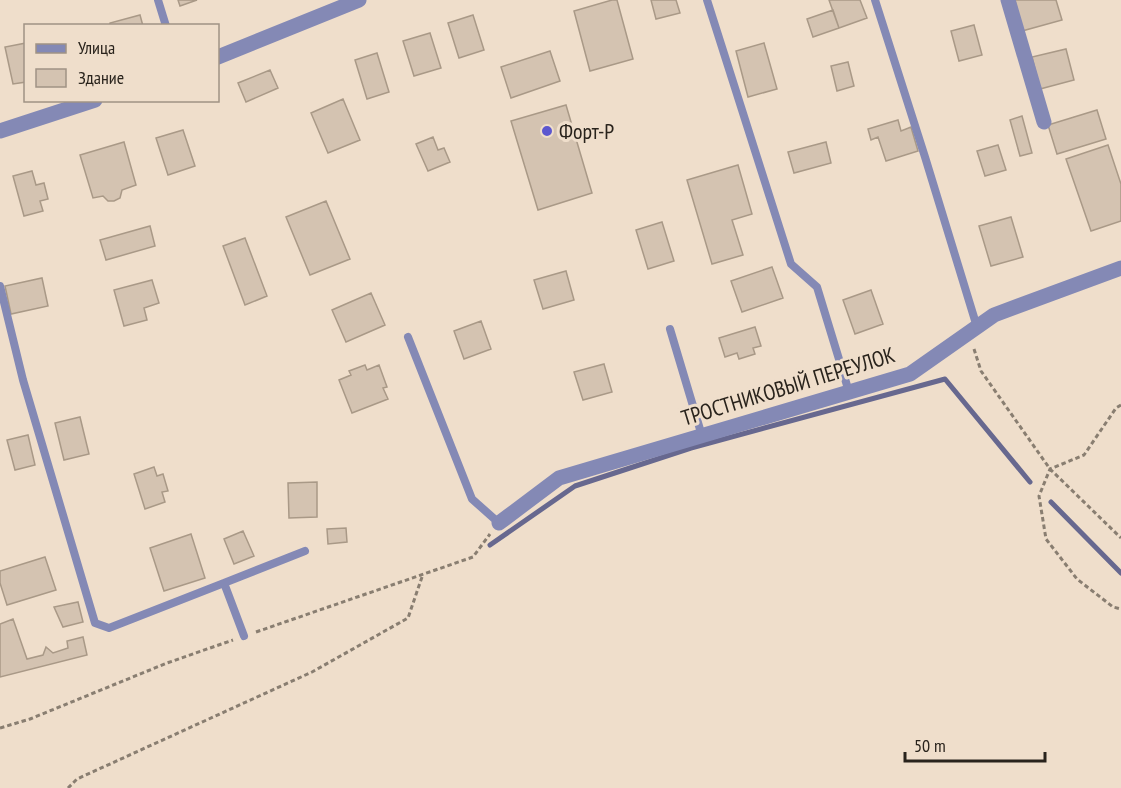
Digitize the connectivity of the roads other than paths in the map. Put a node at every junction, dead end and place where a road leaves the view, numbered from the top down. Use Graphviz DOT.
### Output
graph roads {
  1 [pos="158,0"];
  2 [pos="707,0"];
  3 [pos="875,0"];
  4 [pos="1008,0"];
  5 [pos="351,2"];
  6 [pos="165,24"];
  7 [pos="219,57"];
  8 [pos="89,102"];
  9 [pos="1044,122"];
  10 [pos="0,131"];
  11 [pos="1121,268"];
  12 [pos="0,286"];
  13 [pos="977,327"];
  14 [pos="670,329"];
  15 [pos="408,337"];
  16 [pos="849,392"];
  17 [pos="702,436"];
  18 [pos="499,523"];
  19 [pos="305,552"];
  20 [pos="224,583"];
  21 [pos="244,636"];
  1 -- 6 [label="lane"];
  2 -- 16 [label="lane"];
  3 -- 13 [label="lane"];
  4 -- 9 [label="street"];
  5 -- 7 [label="street"];
  8 -- 10 [label="street"];
  11 -- 13 [label="street, ТРОСТНИКОВЫЙ ПЕРЕУЛОК"];
  12 -- 20 [label="lane"];
  13 -- 16 [label="street, ТРОСТНИКОВЫЙ ПЕРЕУЛОК"];
  14 -- 17 [label="lane"];
  15 -- 18 [label="lane"];
  16 -- 17 [label="street, ТРОСТНИКОВЫЙ ПЕРЕУЛОК"];
  17 -- 18 [label="street, ТРОСТНИКОВЫЙ ПЕРЕУЛОК"];
  19 -- 20 [label="lane"];
  20 -- 21 [label="lane"];
}
